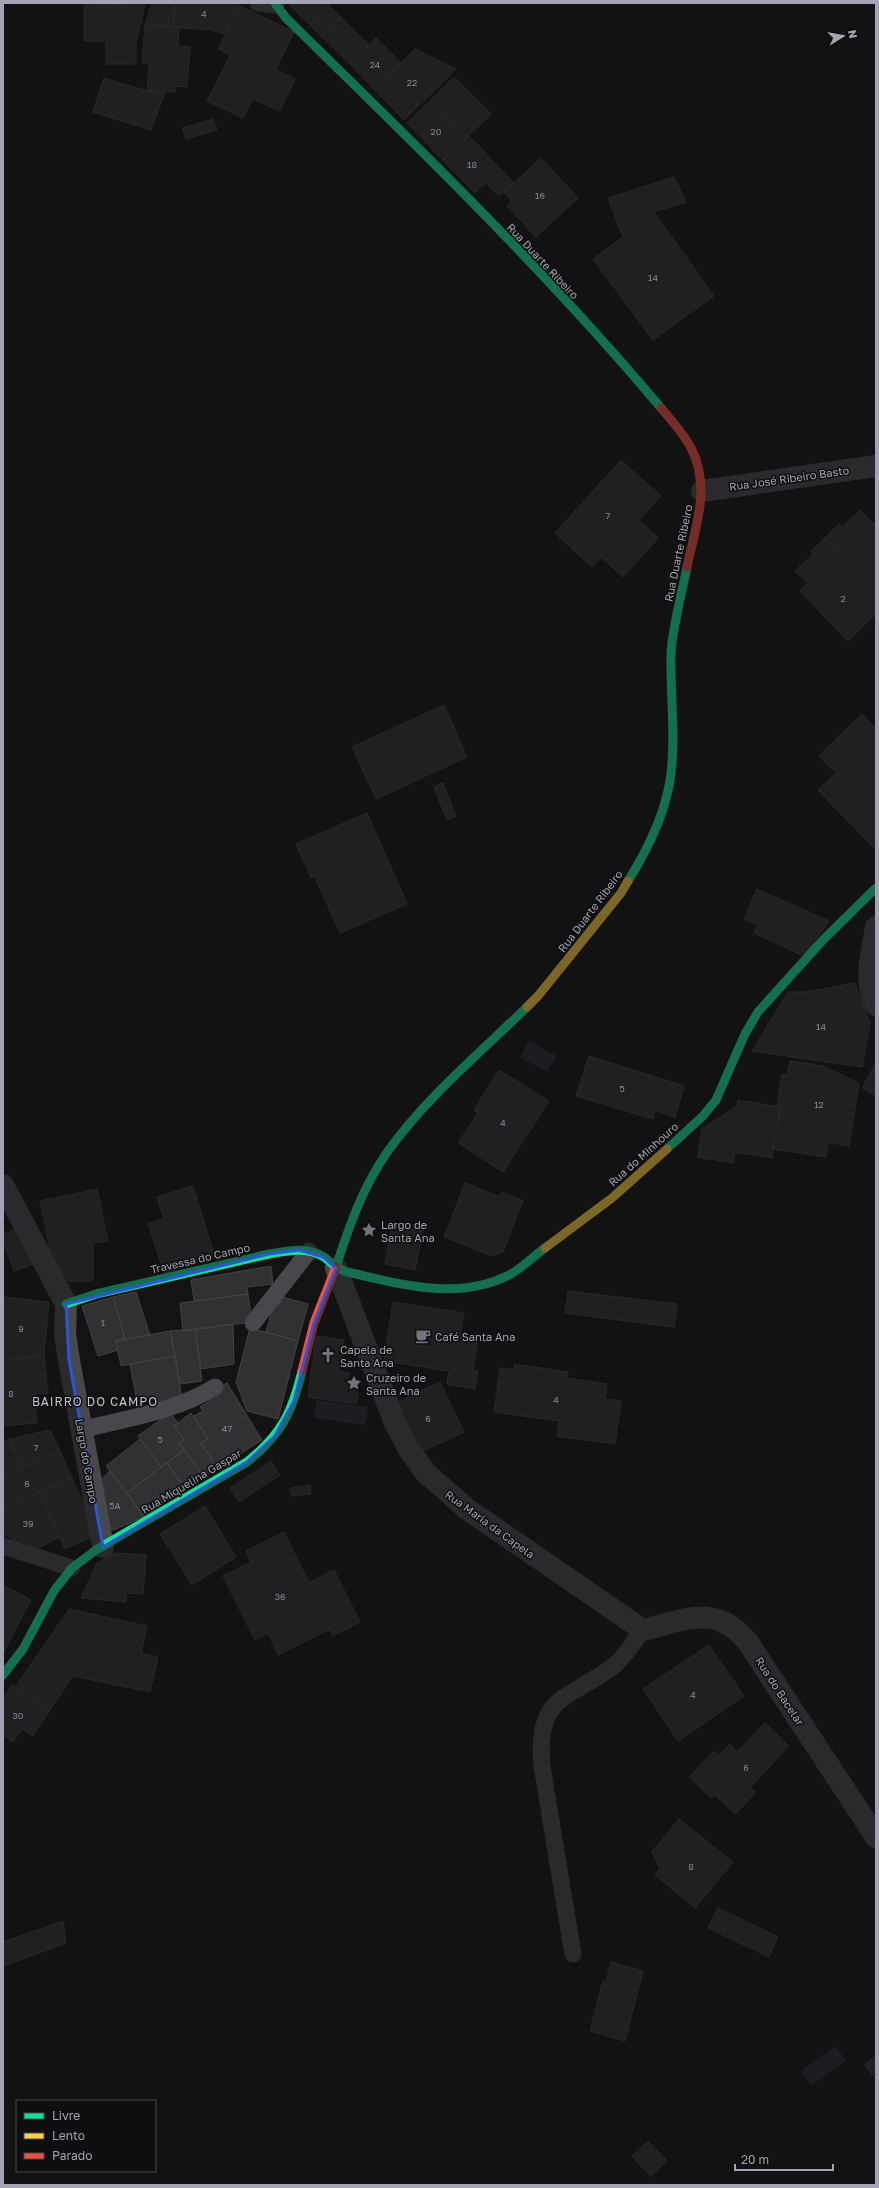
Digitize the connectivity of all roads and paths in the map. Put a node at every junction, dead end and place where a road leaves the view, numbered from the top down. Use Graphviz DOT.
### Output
graph roads {
  1 [pos="258,3"];
  2 [pos="275,4"];
  3 [pos="876,466"];
  4 [pos="702,491"];
  5 [pos="876,888"];
  6 [pos="876,927"];
  7 [pos="876,1005"];
  8 [pos="3,1185"];
  9 [pos="309,1251"];
  10 [pos="336,1268"];
  11 [pos="66,1304"];
  12 [pos="253,1323"];
  13 [pos="215,1387"];
  14 [pos="81,1430"];
  15 [pos="3,1546"];
  16 [pos="103,1546"];
  17 [pos="72,1568"];
  18 [pos="643,1630"];
  19 [pos="3,1675"];
  20 [pos="876,1837"];
  21 [pos="573,1954"];
  1 -- 2 [label="lane"];
  2 -- 4 [label="street, Rua Duarte Ribeiro"];
  3 -- 4 [label="street, Rua José Ribeiro Basto"];
  4 -- 10 [label="street, Rua Duarte Ribeiro"];
  5 -- 10 [label="street, Rua do Minhouro"];
  6 -- 7 [label="street"];
  8 -- 11 [label="street"];
  9 -- 10 [label="street, Travessa do Campo"];
  9 -- 11 [label="street, Travessa do Campo"];
  9 -- 12 [label="lane"];
  10 -- 16 [label="street, Rua Miquelina Gaspar"];
  10 -- 18 [label="street, Rua Maria da Capela"];
  11 -- 14 [label="street, Largo do Campo"];
  13 -- 14 [label="lane"];
  14 -- 16 [label="street, Largo do Campo"];
  15 -- 17 [label="lane"];
  16 -- 17 [label="street, Rua Miquelina Gaspar"];
  17 -- 19 [label="street, Rua Miquelina Gaspar"];
  18 -- 20 [label="street, Rua do Bacelar"];
  18 -- 21 [label="lane"];
}
